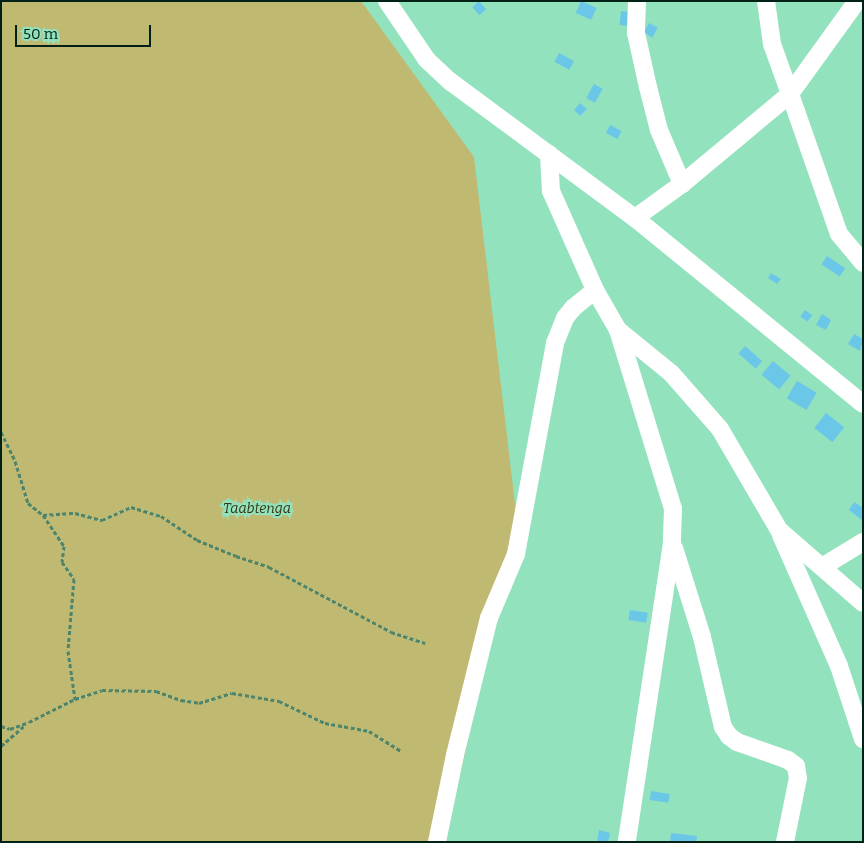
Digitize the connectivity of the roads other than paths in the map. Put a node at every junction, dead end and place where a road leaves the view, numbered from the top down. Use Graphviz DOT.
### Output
graph roads {
  1 [pos="387,1"];
  2 [pos="637,1"];
  3 [pos="766,1"];
  4 [pos="857,1"];
  5 [pos="790,94"];
  6 [pos="549,154"];
  7 [pos="682,184"];
  8 [pos="635,218"];
  9 [pos="863,263"];
  10 [pos="595,290"];
  11 [pos="618,330"];
  12 [pos="863,404"];
  13 [pos="779,530"];
  14 [pos="863,542"];
  15 [pos="672,543"];
  16 [pos="822,567"];
  17 [pos="863,603"];
  18 [pos="863,739"];
  19 [pos="438,842"];
  20 [pos="627,842"];
  21 [pos="785,842"];
  1 -- 6 [label="street"];
  2 -- 7 [label="street"];
  3 -- 5 [label="street"];
  4 -- 5 [label="street"];
  5 -- 7 [label="street"];
  5 -- 9 [label="street"];
  6 -- 8 [label="street"];
  6 -- 10 [label="street"];
  7 -- 8 [label="street"];
  8 -- 12 [label="street"];
  10 -- 11 [label="street"];
  10 -- 19 [label="street"];
  11 -- 13 [label="street"];
  11 -- 15 [label="street"];
  13 -- 16 [label="street"];
  13 -- 18 [label="street"];
  14 -- 16 [label="street"];
  15 -- 20 [label="street"];
  15 -- 21 [label="street"];
  16 -- 17 [label="street"];
}
